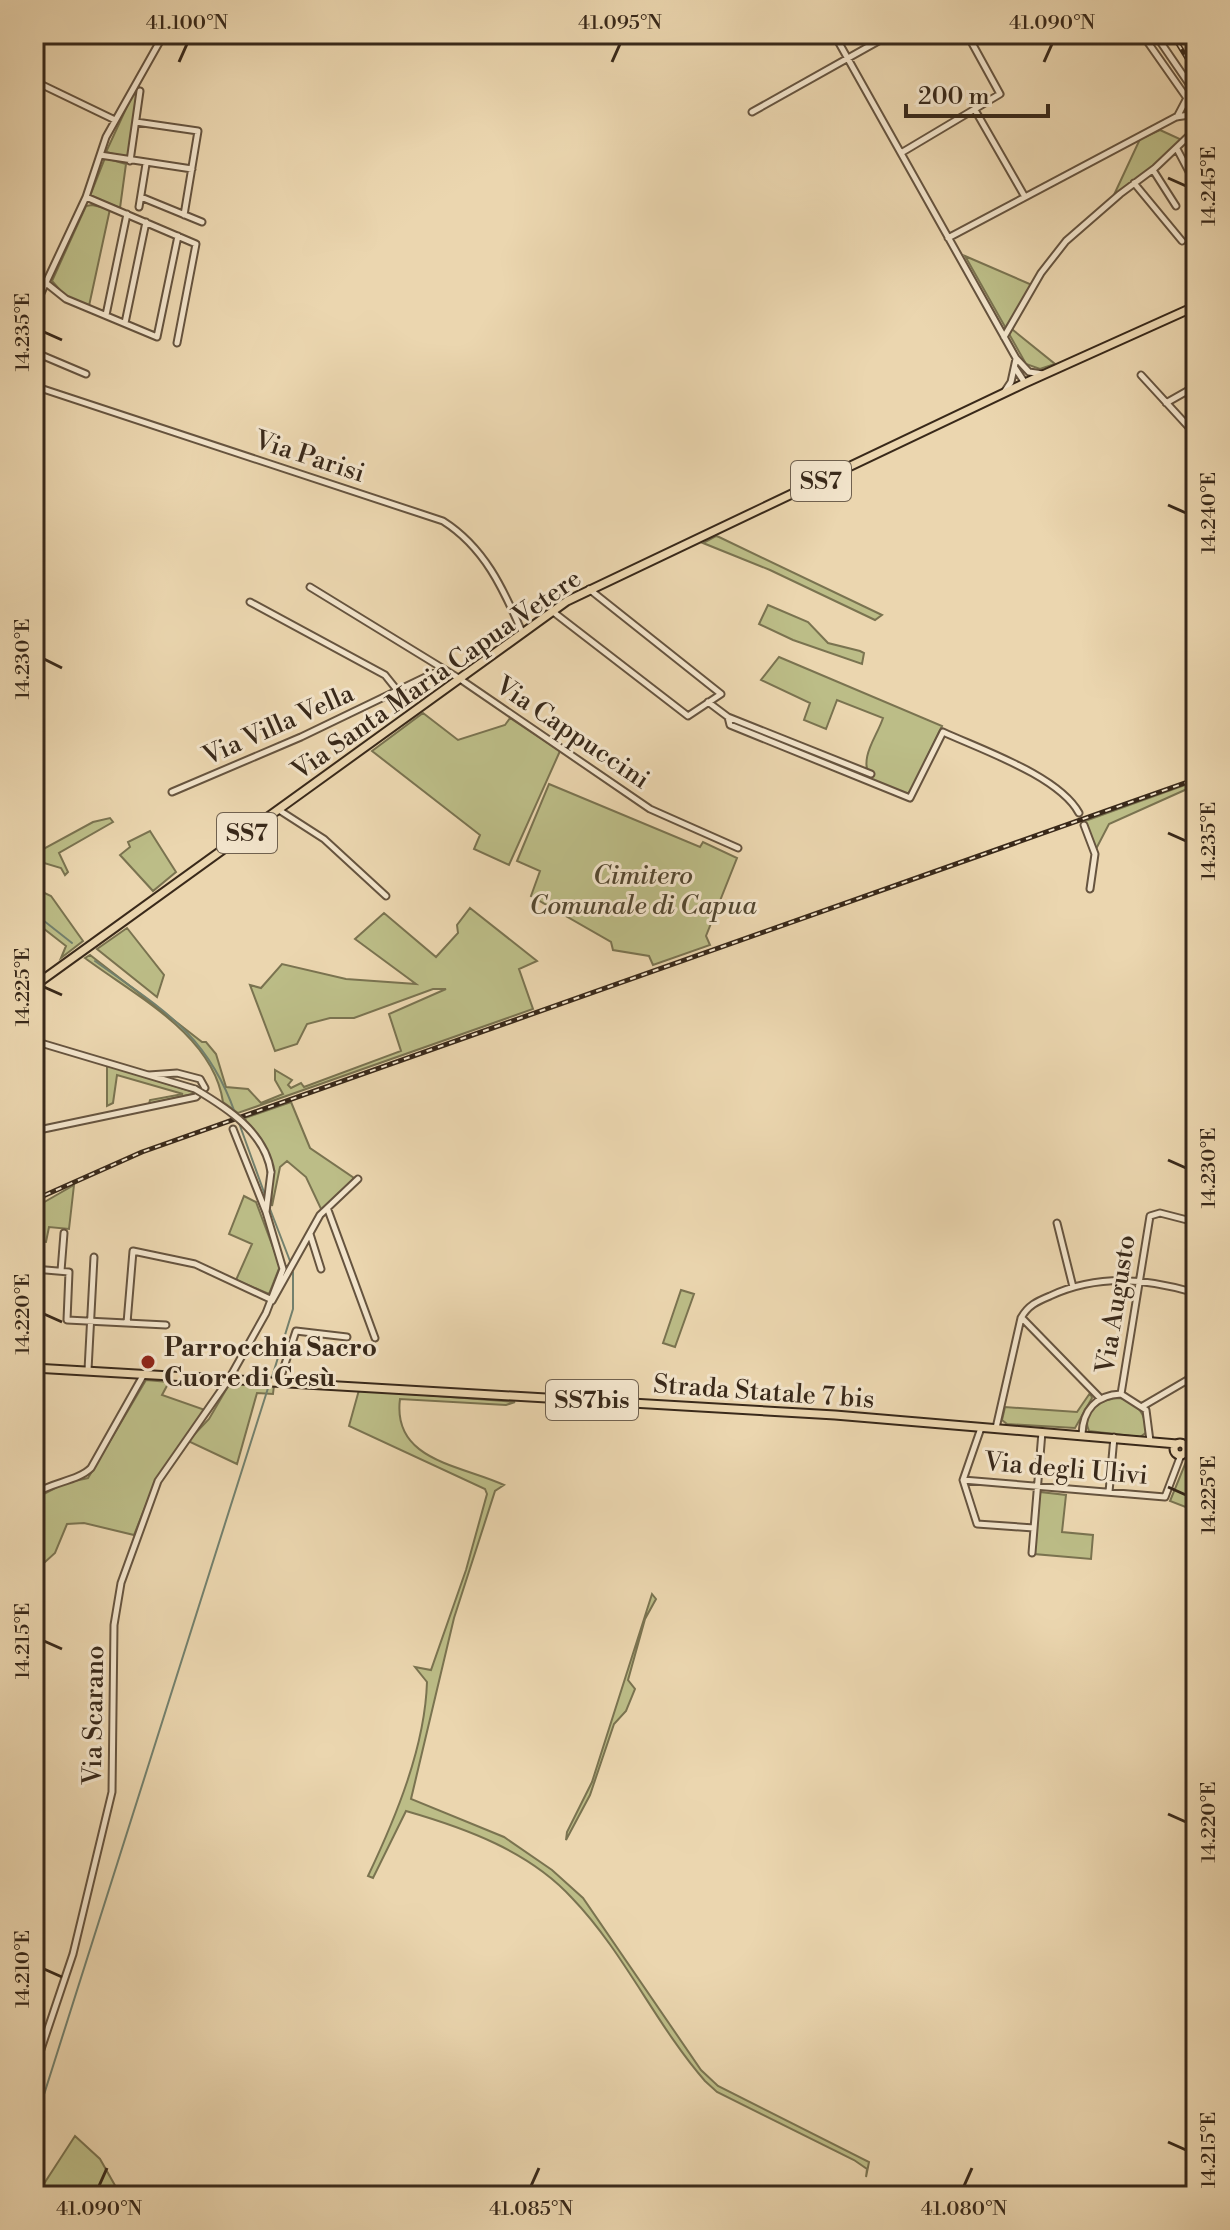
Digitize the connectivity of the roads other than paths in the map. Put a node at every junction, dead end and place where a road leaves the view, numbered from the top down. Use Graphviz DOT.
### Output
graph roads {
  1 [pos="164,34"];
  2 [pos="834,34"];
  3 [pos="891,34"];
  4 [pos="967,34"];
  5 [pos="1142,34"];
  6 [pos="1155,34"];
  7 [pos="848,59"];
  8 [pos="34,81"];
  9 [pos="140,91"];
  10 [pos="1196,94"];
  11 [pos="1187,98"];
  12 [pos="975,110"];
  13 [pos="752,112"];
  14 [pos="1196,112"];
  15 [pos="1176,117"];
  16 [pos="115,120"];
  17 [pos="136,122"];
  18 [pos="1196,129"];
  19 [pos="1177,149"];
  20 [pos="901,153"];
  21 [pos="100,155"];
  22 [pos="130,161"];
  23 [pos="146,164"];
  24 [pos="192,169"];
  25 [pos="1153,170"];
  26 [pos="1134,183"];
  27 [pos="1196,185"];
  28 [pos="86,197"];
  29 [pos="141,197"];
  30 [pos="1025,197"];
  31 [pos="1176,206"];
  32 [pos="139,207"];
  33 [pos="127,214"];
  34 [pos="184,215"];
  35 [pos="146,222"];
  36 [pos="202,222"];
  37 [pos="178,236"];
  38 [pos="948,238"];
  39 [pos="1182,241"];
  40 [pos="46,283"];
  41 [pos="1196,306"];
  42 [pos="34,308"];
  43 [pos="106,315"];
  44 [pos="125,323"];
  45 [pos="1004,337"];
  46 [pos="177,343"];
  47 [pos="34,352"];
  48 [pos="1016,358"];
  49 [pos="1015,367"];
  50 [pos="1024,368"];
  51 [pos="86,374"];
  52 [pos="1044,375"];
  53 [pos="1141,375"];
  54 [pos="1025,383"];
  55 [pos="34,386"];
  56 [pos="1196,386"];
  57 [pos="1004,393"];
  58 [pos="1166,403"];
  59 [pos="1196,435"];
  60 [pos="310,587"];
  61 [pos="588,589"];
  62 [pos="250,602"];
  63 [pos="552,611"];
  64 [pos="522,632"];
  65 [pos="442,669"];
  66 [pos="460,679"];
  67 [pos="397,690"];
  68 [pos="708,702"];
  69 [pos="728,717"];
  70 [pos="871,774"];
  71 [pos="172,792"];
  72 [pos="279,810"];
  73 [pos="1079,813"];
  74 [pos="1084,825"];
  75 [pos="738,848"];
  76 [pos="1090,889"];
  77 [pos="386,896"];
  78 [pos="34,986"];
  79 [pos="34,1041"];
  80 [pos="149,1075"];
  81 [pos="233,1129"];
  82 [pos="34,1131"];
  83 [pos="358,1179"];
  84 [pos="328,1210"];
  85 [pos="266,1212"];
  86 [pos="1191,1221"];
  87 [pos="1057,1223"];
  88 [pos="64,1233"];
  89 [pos="310,1233"];
  90 [pos="94,1257"];
  91 [pos="34,1269"];
  92 [pos="321,1269"];
  93 [pos="61,1271"];
  94 [pos="1139,1280"];
  95 [pos="1073,1287"];
  96 [pos="1196,1293"];
  97 [pos="270,1299"];
  98 [pos="266,1313"];
  99 [pos="1021,1318"];
  100 [pos="91,1322"];
  101 [pos="127,1323"];
  102 [pos="166,1325"];
  103 [pos="347,1337"];
  104 [pos="375,1338"];
  105 [pos="34,1368"];
  106 [pos="88,1370"];
  107 [pos="144,1373"];
  108 [pos="1196,1375"];
  109 [pos="229,1379"];
  110 [pos="279,1382"];
  111 [pos="1121,1394"];
  112 [pos="1100,1398"];
  113 [pos="1143,1406"];
  114 [pos="982,1427"];
  115 [pos="996,1428"];
  116 [pos="1042,1431"];
  117 [pos="1196,1433"];
  118 [pos="1082,1434"];
  119 [pos="1114,1437"];
  120 [pos="1153,1441"];
  121 [pos="1185,1449"];
  122 [pos="963,1480"];
  123 [pos="1038,1486"];
  124 [pos="1109,1492"];
  125 [pos="34,1494"];
  126 [pos="1034,1528"];
  127 [pos="1032,1553"];
  128 [pos="34,2070"];
  1 -- 16 [label="street"];
  2 -- 7 [label="street"];
  3 -- 7 [label="street"];
  4 -- 12 [label="street"];
  5 -- 11 [label="street"];
  6 -- 10 [label="street"];
  7 -- 13 [label="street"];
  7 -- 20 [label="street"];
  8 -- 16 [label="street"];
  9 -- 17 [label="street"];
  11 -- 14 [label="street"];
  11 -- 15 [label="street"];
  12 -- 20 [label="street"];
  12 -- 30 [label="street"];
  14 -- 15 [label="street"];
  15 -- 30 [label="street"];
  16 -- 21 [label="street"];
  17 -- 22 [label="street"];
  17 -- 24 [label="street"];
  18 -- 19 [label="street"];
  19 -- 25 [label="street"];
  19 -- 27 [label="street"];
  20 -- 38 [label="street"];
  21 -- 22 [label="street"];
  21 -- 28 [label="street"];
  22 -- 23 [label="street"];
  23 -- 24 [label="street"];
  23 -- 29 [label="street"];
  24 -- 34 [label="street"];
  25 -- 26 [label="street"];
  25 -- 31 [label="street"];
  26 -- 39 [label="street"];
  26 -- 45 [label="street"];
  28 -- 33 [label="street"];
  28 -- 40 [label="street"];
  29 -- 32 [label="street"];
  29 -- 34 [label="street"];
  30 -- 38 [label="street"];
  33 -- 35 [label="street"];
  33 -- 43 [label="street"];
  34 -- 36 [label="street"];
  35 -- 37 [label="street"];
  35 -- 44 [label="street"];
  37 -- 44 [label="street"];
  37 -- 46 [label="street"];
  38 -- 45 [label="street"];
  40 -- 42 [label="street"];
  40 -- 43 [label="street"];
  41 -- 52 [label="main road, Via Santa Maria Capua Vetere / SS7"];
  43 -- 44 [label="street"];
  45 -- 48 [label="street"];
  47 -- 51 [label="street"];
  48 -- 49 [label="street"];
  48 -- 50 [label="street"];
  49 -- 54 [label="street"];
  49 -- 57 [label="street"];
  50 -- 52 [label="street"];
  50 -- 54 [label="street"];
  52 -- 54 [label="main road, Via Santa Maria Capua Vetere / SS7"];
  53 -- 58 [label="street"];
  54 -- 57 [label="main road, Via Santa Maria Capua Vetere / SS7"];
  55 -- 64 [label="street, Via Parisi"];
  56 -- 58 [label="street"];
  57 -- 61 [label="main road, Via Santa Maria Capua Vetere / SS7"];
  58 -- 59 [label="street"];
  60 -- 65 [label="street, Via Cappuccini"];
  61 -- 63 [label="main road, Via Santa Maria Capua Vetere / SS7"];
  61 -- 68 [label="street"];
  62 -- 67 [label="street"];
  63 -- 64 [label="main road, Via Santa Maria Capua Vetere / SS7"];
  63 -- 68 [label="street"];
  64 -- 66 [label="main road, Via Santa Maria Capua Vetere / SS7"];
  65 -- 66 [label="street, Via Cappuccini"];
  65 -- 67 [label="street, Via Villa Vella"];
  66 -- 72 [label="main road, Via Santa Maria Capua Vetere / SS7"];
  66 -- 75 [label="street, Via Cappuccini"];
  67 -- 71 [label="street, Via Villa Vella"];
  68 -- 69 [label="street"];
  69 -- 70 [label="street"];
  69 -- 73 [label="street"];
  72 -- 77 [label="street"];
  72 -- 78 [label="main road, Via Santa Maria Capua Vetere / SS7"];
  74 -- 76 [label="street"];
  79 -- 80 [label="street"];
  80 -- 82 [label="street"];
  80 -- 85 [label="street, bridge"];
  81 -- 85 [label="street"];
  83 -- 84 [label="street"];
  84 -- 89 [label="street"];
  84 -- 104 [label="street"];
  85 -- 97 [label="street"];
  86 -- 94 [label="street, Via Augusto"];
  87 -- 95 [label="street"];
  88 -- 93 [label="street"];
  89 -- 92 [label="street"];
  89 -- 98 [label="street"];
  90 -- 100 [label="street"];
  91 -- 93 [label="street"];
  93 -- 100 [label="street"];
  94 -- 95 [label="street"];
  94 -- 96 [label="street"];
  94 -- 111 [label="street, Via Augusto"];
  95 -- 99 [label="street"];
  97 -- 98 [label="street"];
  97 -- 101 [label="street"];
  98 -- 109 [label="street, Via Scarano"];
  99 -- 112 [label="street"];
  99 -- 115 [label="street"];
  100 -- 101 [label="street"];
  100 -- 106 [label="street"];
  101 -- 102 [label="street"];
  103 -- 110 [label="street"];
  105 -- 106 [label="main road, Strada Statale 7 bis / SS7bis"];
  106 -- 107 [label="main road, Strada Statale 7 bis / SS7bis"];
  107 -- 109 [label="main road, Strada Statale 7 bis / SS7bis"];
  107 -- 125 [label="street"];
  108 -- 113 [label="street"];
  109 -- 110 [label="main road, Strada Statale 7 bis / SS7bis"];
  109 -- 128 [label="street, Via Scarano"];
  110 -- 114 [label="main road, Strada Statale 7 bis / SS7bis"];
  111 -- 112 [label="street"];
  111 -- 113 [label="street"];
  112 -- 118 [label="street"];
  113 -- 120 [label="street"];
  114 -- 115 [label="main road, Strada Statale 7 bis / SS7bis"];
  114 -- 122 [label="street"];
  115 -- 116 [label="main road, Strada Statale 7 bis / SS7bis"];
  116 -- 118 [label="main road, Strada Statale 7 bis / SS7bis"];
  116 -- 123 [label="street"];
  117 -- 121 [label="street"];
  118 -- 119 [label="main road, Strada Statale 7 bis / SS7bis"];
  119 -- 120 [label="main road, Strada Statale 7 bis / SS7bis"];
  119 -- 124 [label="street"];
  120 -- 121 [label="main road, SS7bis"];
  121 -- 124 [label="street, Via degli Ulivi"];
  122 -- 123 [label="street, Via degli Ulivi"];
  122 -- 126 [label="street"];
  123 -- 124 [label="street, Via degli Ulivi"];
  123 -- 126 [label="street"];
  126 -- 127 [label="street"];
}
